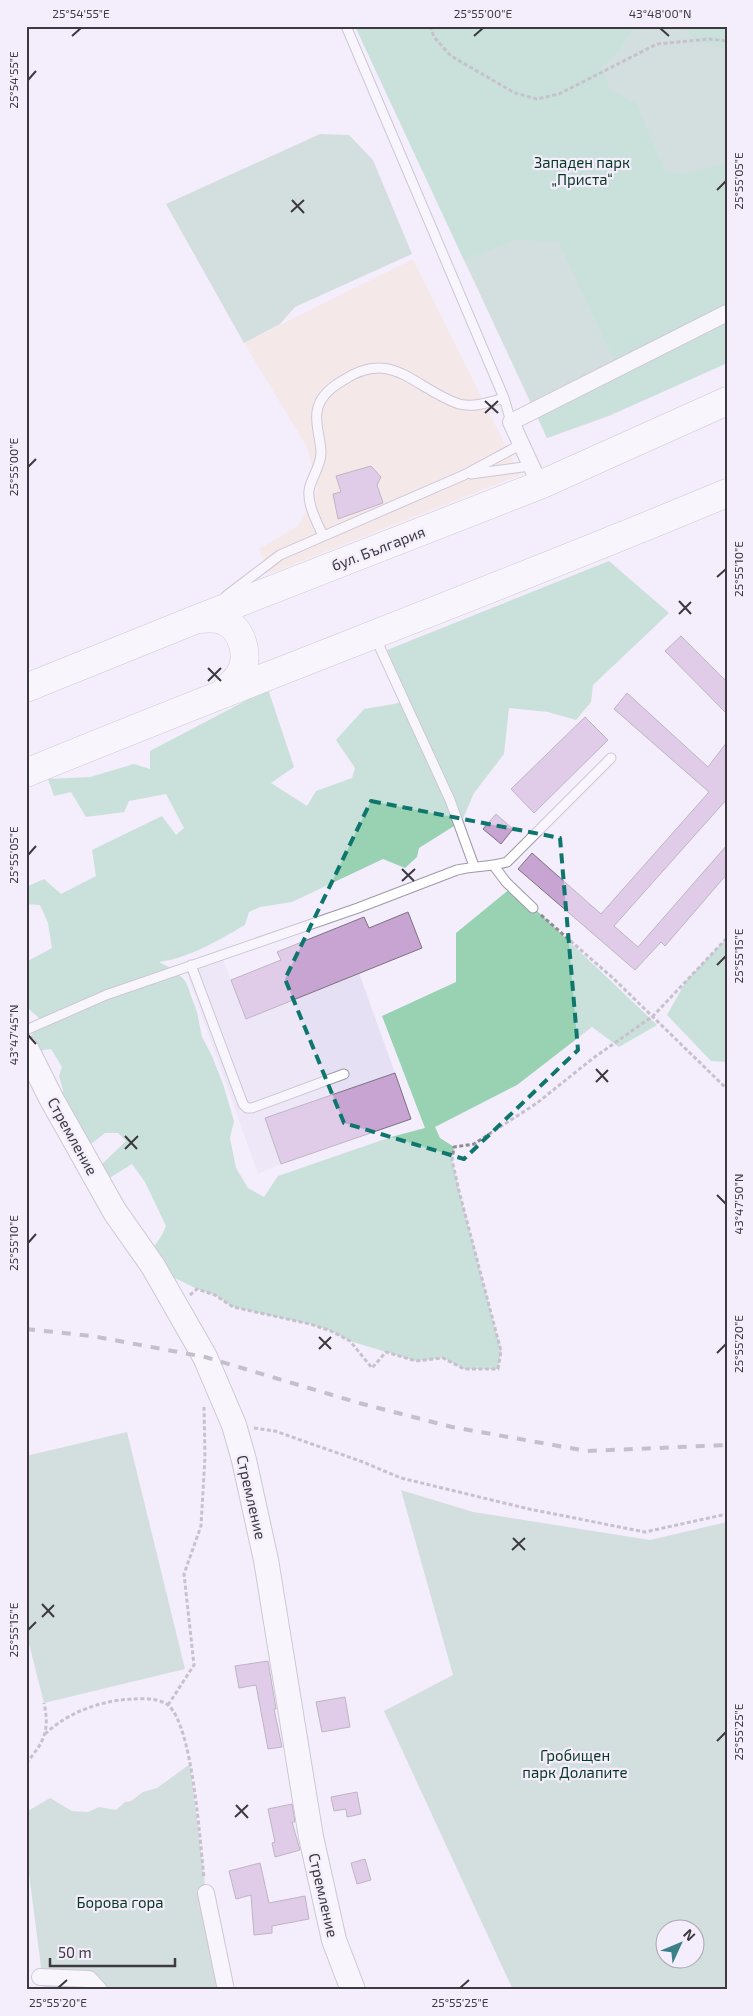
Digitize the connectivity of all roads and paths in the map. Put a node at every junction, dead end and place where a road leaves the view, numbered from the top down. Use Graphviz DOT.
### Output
graph roads {
  1 [pos="346,26"];
  2 [pos="430,26"];
  3 [pos="727,41"];
  4 [pos="727,313"];
  5 [pos="504,398"];
  6 [pos="727,401"];
  7 [pos="511,422"];
  8 [pos="520,445"];
  9 [pos="535,475"];
  10 [pos="464,476"];
  11 [pos="727,493"];
  12 [pos="323,536"];
  13 [pos="197,619"];
  14 [pos="374,635"];
  15 [pos="26,688"];
  16 [pos="222,693"];
  17 [pos="611,758"];
  18 [pos="26,774"];
  19 [pos="474,866"];
  20 [pos="494,866"];
  21 [pos="533,908"];
  22 [pos="727,938"];
  23 [pos="190,965"];
  24 [pos="653,1016"];
  25 [pos="26,1030"];
  26 [pos="26,1048"];
  27 [pos="344,1074"];
  28 [pos="727,1089"];
  29 [pos="174,1304"];
  30 [pos="204,1401"];
  31 [pos="275,1431"];
  32 [pos="727,1514"];
  33 [pos="44,1703"];
  34 [pos="168,1705"];
  35 [pos="45,1734"];
  36 [pos="26,1763"];
  37 [pos="206,1893"];
  38 [pos="40,1977"];
  39 [pos="99,1990"];
  40 [pos="226,1990"];
  41 [pos="353,1990"];
  1 -- 5 [label="lane"];
  2 -- 3 [label="path"];
  4 -- 7 [label="street"];
  5 -- 7 [label="lane"];
  5 -- 12 [label="lane"];
  6 -- 9 [label="highway, бул. България"];
  7 -- 8 [label="street"];
  8 -- 9 [label="street"];
  8 -- 10 [label="lane"];
  9 -- 10 [label="lane"];
  9 -- 13 [label="highway, бул. България"];
  10 -- 12 [label="lane"];
  11 -- 14 [label="highway"];
  12 -- 13 [label="lane"];
  13 -- 15 [label="highway, бул. България"];
  13 -- 16 [label="highway"];
  14 -- 16 [label="highway"];
  14 -- 19 [label="lane"];
  16 -- 18 [label="highway"];
  17 -- 20 [label="lane"];
  19 -- 20 [label="lane"];
  19 -- 23 [label="lane"];
  20 -- 21 [label="lane"];
  21 -- 24 [label="path"];
  22 -- 24 [label="path"];
  23 -- 25 [label="lane"];
  23 -- 27 [label="lane"];
  24 -- 28 [label="path"];
  24 -- 29 [label="path"];
  26 -- 29 [label="street, Стремление"];
  29 -- 41 [label="street, Стремление"];
  30 -- 34 [label="path"];
  31 -- 32 [label="path"];
  33 -- 35 [label="path"];
  34 -- 35 [label="path"];
  34 -- 37 [label="path"];
  35 -- 36 [label="path"];
  37 -- 40 [label="street"];
  38 -- 39 [label="street"];
}
